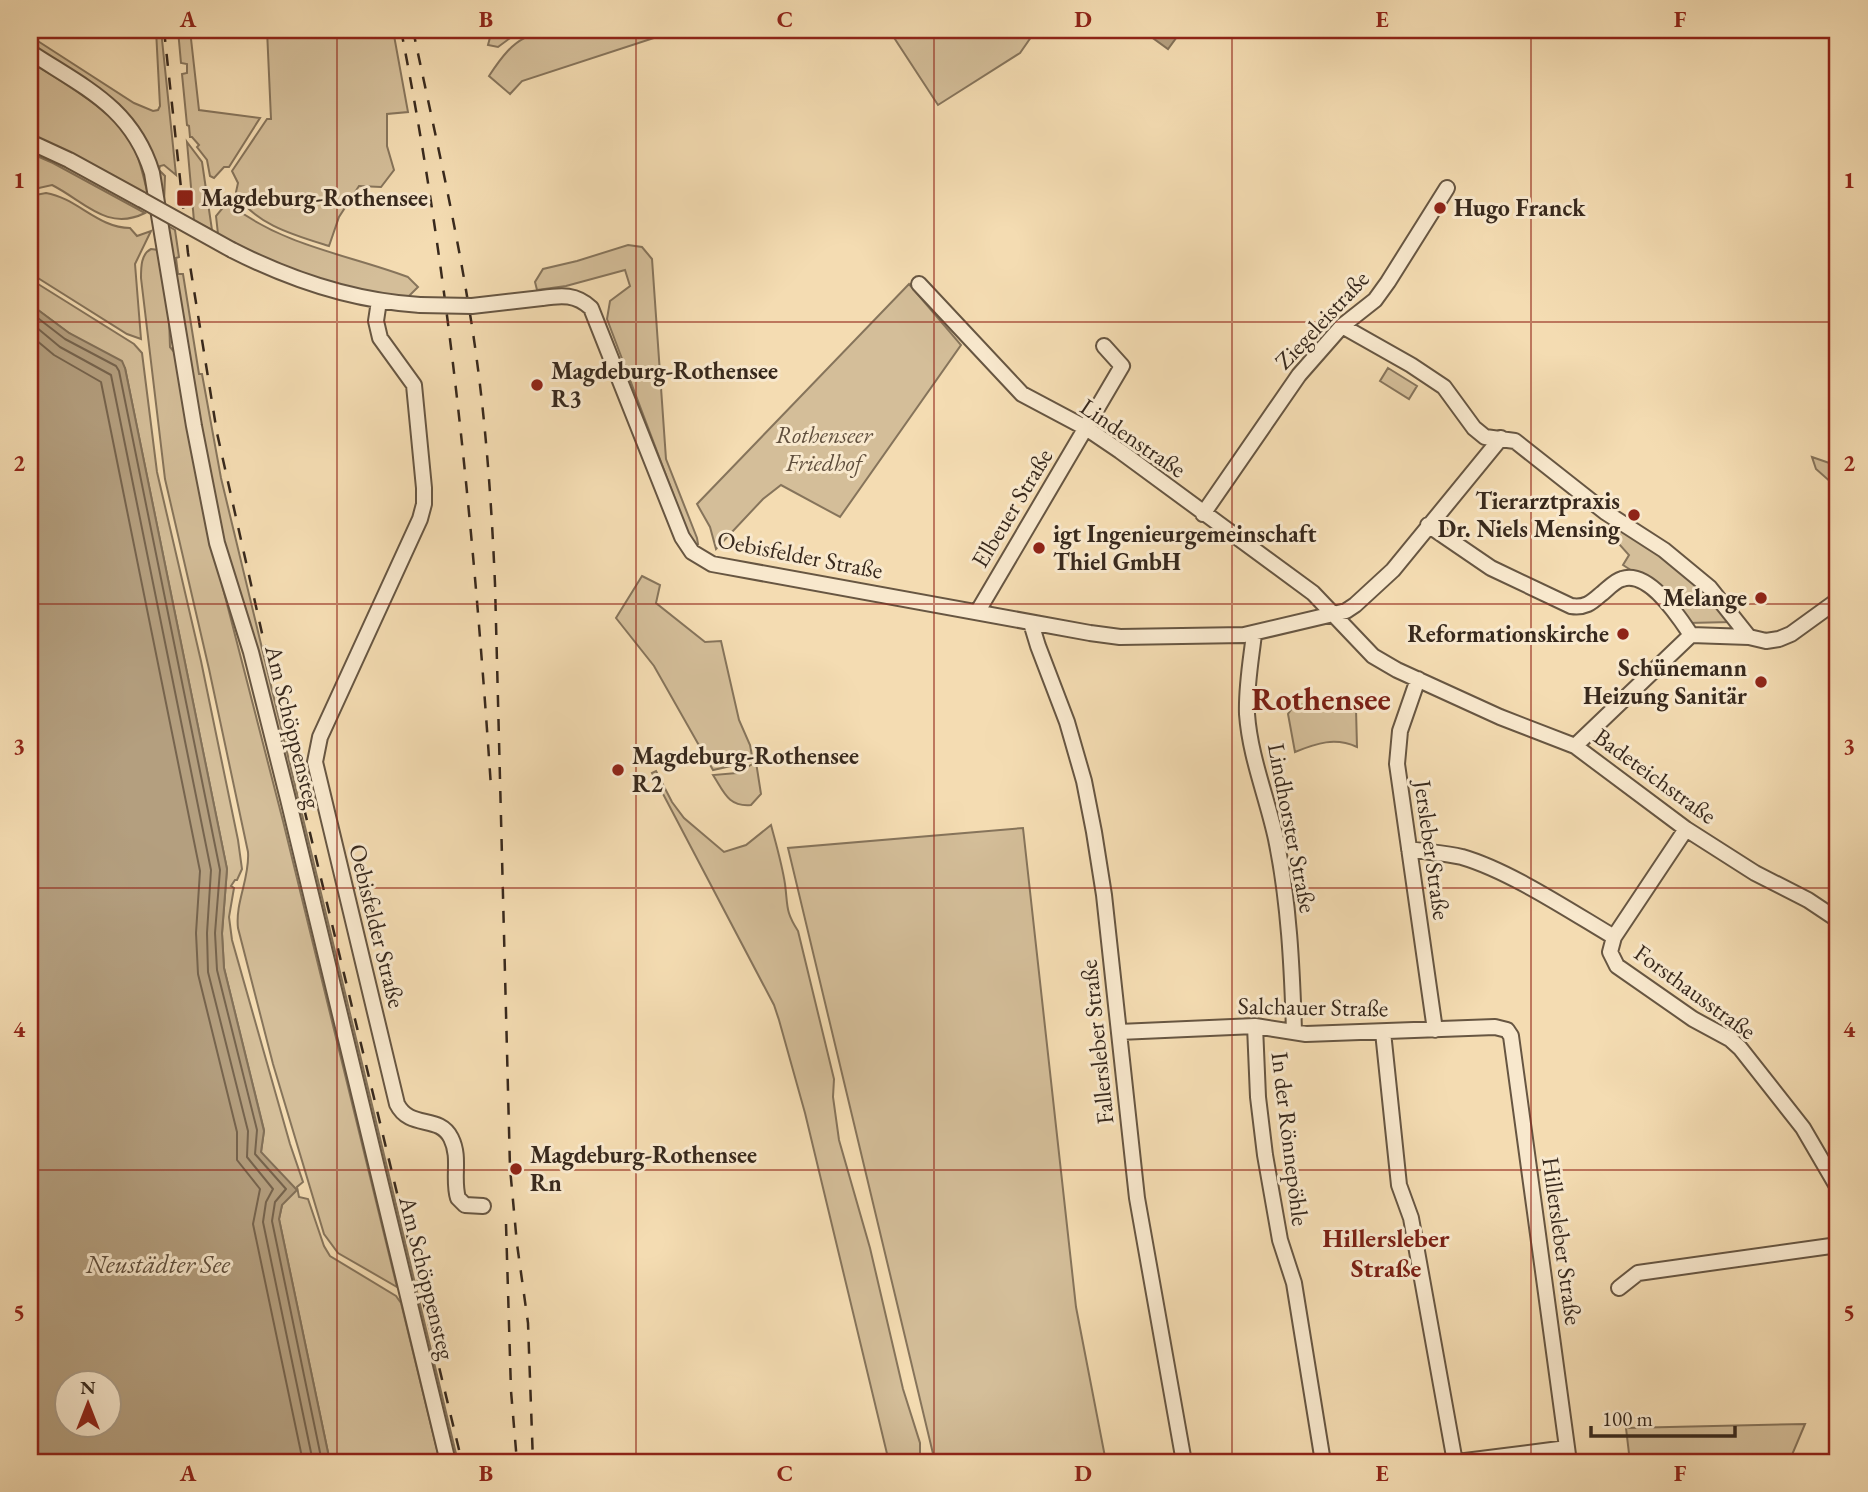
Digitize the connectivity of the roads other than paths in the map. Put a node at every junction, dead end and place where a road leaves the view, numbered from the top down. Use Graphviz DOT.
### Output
graph roads {
  1 [pos="30,52"];
  2 [pos="30,142"];
  3 [pos="1447,188"];
  4 [pos="919,284"];
  5 [pos="379,300"];
  6 [pos="1342,326"];
  7 [pos="1104,346"];
  8 [pos="1086,428"];
  9 [pos="1501,438"];
  10 [pos="1203,514"];
  11 [pos="1428,525"];
  12 [pos="1838,600"];
  13 [pos="978,611"];
  14 [pos="1335,615"];
  15 [pos="1031,623"];
  16 [pos="1254,634"];
  17 [pos="1691,635"];
  18 [pos="1749,637"];
  19 [pos="1418,679"];
  20 [pos="1575,746"];
  21 [pos="1686,829"];
  22 [pos="1409,849"];
  23 [pos="1838,920"];
  24 [pos="1614,937"];
  25 [pos="1255,1026"];
  26 [pos="1505,1029"];
  27 [pos="1435,1030"];
  28 [pos="1294,1031"];
  29 [pos="1119,1032"];
  30 [pos="1383,1032"];
  31 [pos="1838,1188"];
  32 [pos="483,1206"];
  33 [pos="1838,1245"];
  34 [pos="1619,1288"];
  35 [pos="1568,1455"];
  36 [pos="448,1462"];
  37 [pos="1184,1462"];
  38 [pos="1323,1462"];
  39 [pos="1456,1462"];
  1 -- 36 [label="street, Am Schöppensteg"];
  2 -- 5 [label="street, Oebisfelder Straße, bridge"];
  3 -- 6 [label="street, Ziegeleistraße"];
  4 -- 8 [label="street, Lindenstraße"];
  5 -- 13 [label="street, Oebisfelder Straße, bridge"];
  5 -- 32 [label="street, Oebisfelder Straße"];
  6 -- 9 [label="street"];
  6 -- 10 [label="street, Ziegeleistraße"];
  7 -- 8 [label="street, Elbeuer Straße"];
  8 -- 10 [label="street, Lindenstraße"];
  8 -- 13 [label="street, Elbeuer Straße"];
  9 -- 11 [label="street, Oebisfelder Straße"];
  9 -- 18 [label="street"];
  10 -- 14 [label="street, Lindenstraße"];
  11 -- 14 [label="street, Oebisfelder Straße"];
  11 -- 17 [label="street"];
  12 -- 18 [label="street"];
  13 -- 15 [label="street, Oebisfelder Straße"];
  14 -- 16 [label="street, Oebisfelder Straße"];
  14 -- 19 [label="street, Badeteichstraße"];
  15 -- 16 [label="street, Oebisfelder Straße"];
  15 -- 29 [label="street, Fallersleber Straße"];
  16 -- 28 [label="street, Lindhorster Straße"];
  17 -- 18 [label="street"];
  17 -- 20 [label="street"];
  19 -- 20 [label="street, Badeteichstraße"];
  19 -- 22 [label="street, Jersleber Straße"];
  20 -- 21 [label="street, Badeteichstraße"];
  21 -- 23 [label="street, Badeteichstraße"];
  21 -- 24 [label="street, Forsthausstraße"];
  22 -- 24 [label="street"];
  22 -- 27 [label="street, Jersleber Straße"];
  24 -- 31 [label="street, Forsthausstraße"];
  25 -- 28 [label="street, Salchauer Straße"];
  25 -- 29 [label="street, Salchauer Straße"];
  25 -- 38 [label="street, In der Rönnepöhle"];
  26 -- 27 [label="street, Salchauer Straße"];
  26 -- 35 [label="street, Hillersleber Straße"];
  27 -- 30 [label="street, Salchauer Straße"];
  28 -- 30 [label="street, Salchauer Straße"];
  29 -- 37 [label="street, Fallersleber Straße"];
  30 -- 39 [label="street"];
  33 -- 34 [label="street"];
  35 -- 39 [label="street"];
}
